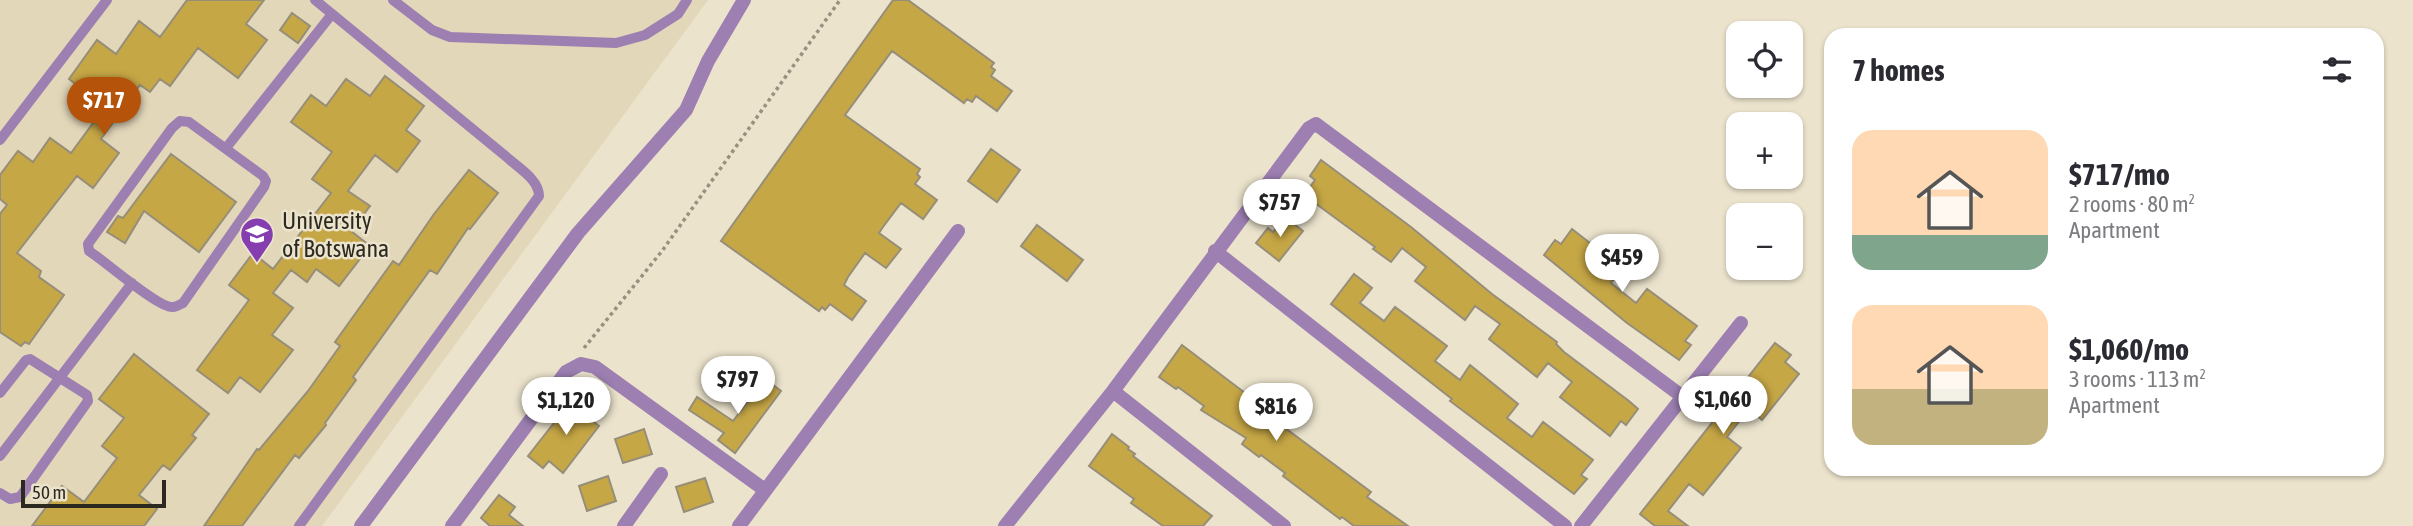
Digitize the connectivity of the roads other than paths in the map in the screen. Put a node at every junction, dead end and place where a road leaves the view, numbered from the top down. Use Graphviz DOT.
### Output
graph roads {
  1 [pos="107,0"];
  2 [pos="315,0"];
  3 [pos="393,0"];
  4 [pos="687,0"];
  5 [pos="744,0"];
  6 [pos="332,14"];
  7 [pos="0,140"];
  8 [pos="226,148"];
  9 [pos="958,231"];
  10 [pos="1215,251"];
  11 [pos="132,283"];
  12 [pos="1741,323"];
  13 [pos="60,377"];
  14 [pos="1113,391"];
  15 [pos="0,393"];
  16 [pos="1683,397"];
  17 [pos="0,456"];
  18 [pos="661,474"];
  19 [pos="765,490"];
  20 [pos="0,493"];
  21 [pos="299,526"];
  22 [pos="361,526"];
  23 [pos="452,526"];
  24 [pos="624,526"];
  25 [pos="739,526"];
  26 [pos="1005,526"];
  27 [pos="1284,526"];
  28 [pos="1566,526"];
  29 [pos="1581,526"];
  1 -- 7 [label="lane"];
  2 -- 6 [label="lane"];
  3 -- 4 [label="lane"];
  5 -- 22 [label="street"];
  6 -- 8 [label="lane"];
  6 -- 21 [label="lane"];
  8 -- 11 [label="lane"];
  8 -- 11 [label="lane"];
  9 -- 19 [label="street"];
  10 -- 14 [label="street"];
  10 -- 16 [label="street"];
  10 -- 28 [label="street"];
  11 -- 13 [label="lane"];
  12 -- 16 [label="street"];
  13 -- 15 [label="lane"];
  13 -- 17 [label="lane"];
  13 -- 20 [label="lane"];
  14 -- 26 [label="street"];
  14 -- 27 [label="street"];
  16 -- 29 [label="street"];
  18 -- 24 [label="street"];
  19 -- 23 [label="street"];
  19 -- 25 [label="street"];
}
